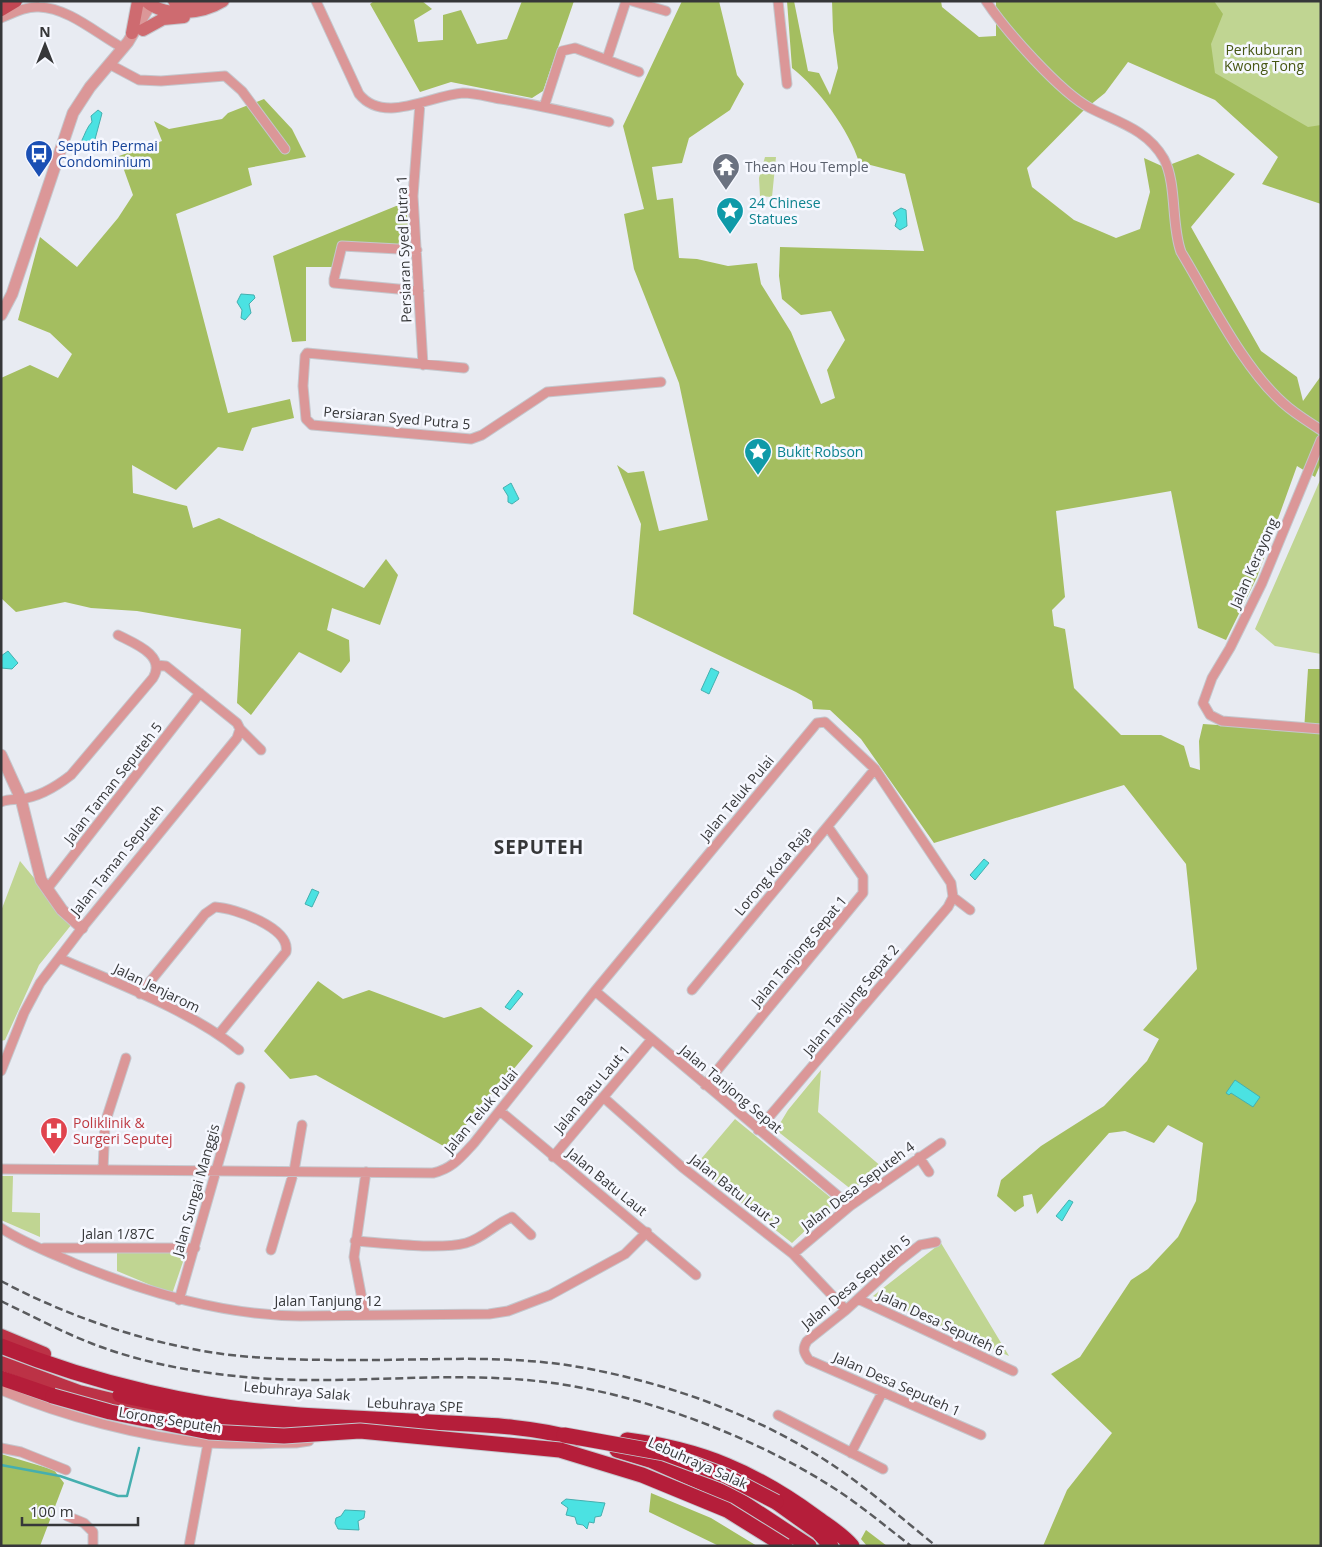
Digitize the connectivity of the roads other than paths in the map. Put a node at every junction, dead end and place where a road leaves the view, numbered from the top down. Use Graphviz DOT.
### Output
graph roads {
  1 [pos="16,1"];
  2 [pos="223,1"];
  3 [pos="316,1"];
  4 [pos="626,1"];
  5 [pos="632,1"];
  6 [pos="778,1"];
  7 [pos="986,1"];
  8 [pos="175,2"];
  9 [pos="153,3"];
  10 [pos="204,5"];
  11 [pos="1,10"];
  12 [pos="666,11"];
  13 [pos="1,18"];
  14 [pos="131,38"];
  15 [pos="607,59"];
  16 [pos="110,64"];
  17 [pos="640,72"];
  18 [pos="787,84"];
  19 [pos="420,103"];
  20 [pos="544,107"];
  21 [pos="609,122"];
  22 [pos="284,150"];
  23 [pos="417,250"];
  24 [pos="419,291"];
  25 [pos="1,315"];
  26 [pos="423,365"];
  27 [pos="464,368"];
  28 [pos="661,382"];
  29 [pos="1321,430"];
  30 [pos="1321,440"];
  31 [pos="118,635"];
  32 [pos="156,665"];
  33 [pos="200,693"];
  34 [pos="240,729"];
  35 [pos="1321,729"];
  36 [pos="261,750"];
  37 [pos="1,755"];
  38 [pos="875,769"];
  39 [pos="21,799"];
  40 [pos="1,802"];
  41 [pos="828,827"];
  42 [pos="47,889"];
  43 [pos="953,897"];
  44 [pos="970,910"];
  45 [pos="82,928"];
  46 [pos="59,958"];
  47 [pos="692,990"];
  48 [pos="595,991"];
  49 [pos="140,994"];
  50 [pos="219,1034"];
  51 [pos="652,1039"];
  52 [pos="239,1050"];
  53 [pos="126,1058"];
  54 [pos="1,1071"];
  55 [pos="704,1085"];
  56 [pos="240,1087"];
  57 [pos="603,1098"];
  58 [pos="500,1110"];
  59 [pos="302,1125"];
  60 [pos="758,1130"];
  61 [pos="941,1142"];
  62 [pos="553,1157"];
  63 [pos="919,1157"];
  64 [pos="1,1169"];
  65 [pos="103,1170"];
  66 [pos="216,1171"];
  67 [pos="294,1172"];
  68 [pos="366,1172"];
  69 [pos="929,1172"];
  70 [pos="850,1206"];
  71 [pos="1,1228"];
  72 [pos="647,1232"];
  73 [pos="531,1235"];
  74 [pos="355,1240"];
  75 [pos="936,1242"];
  76 [pos="42,1248"];
  77 [pos="195,1248"];
  78 [pos="271,1250"];
  79 [pos="793,1254"];
  80 [pos="696,1275"];
  81 [pos="858,1299"];
  82 [pos="179,1300"];
  83 [pos="846,1310"];
  84 [pos="365,1315"];
  85 [pos="1,1336"];
  86 [pos="1,1346"];
  87 [pos="804,1353"];
  88 [pos="1,1354"];
  89 [pos="1,1363"];
  90 [pos="1013,1371"];
  91 [pos="1,1377"];
  92 [pos="1,1390"];
  93 [pos="79,1392"];
  94 [pos="882,1393"];
  95 [pos="778,1415"];
  96 [pos="360,1431"];
  97 [pos="339,1434"];
  98 [pos="560,1434"];
  99 [pos="981,1436"];
  100 [pos="208,1443"];
  101 [pos="1,1448"];
  102 [pos="851,1452"];
  103 [pos="883,1469"];
  104 [pos="66,1470"];
  105 [pos="67,1516"];
  106 [pos="93,1546"];
  107 [pos="189,1546"];
  108 [pos="785,1546"];
  109 [pos="811,1546"];
  110 [pos="831,1546"];
  111 [pos="852,1546"];
  1 -- 11 [label="main road"];
  2 -- 10 [label="main road"];
  3 -- 19 [label="street"];
  4 -- 15 [label="street"];
  5 -- 12 [label="street"];
  6 -- 18 [label="street"];
  7 -- 29 [label="street"];
  8 -- 9 [label="main road"];
  8 -- 10 [label="main road"];
  9 -- 10 [label="main road"];
  9 -- 14 [label="main road"];
  9 -- 14 [label="street"];
  10 -- 14 [label="main road"];
  13 -- 14 [label="street"];
  14 -- 16 [label="street"];
  15 -- 17 [label="street"];
  15 -- 20 [label="street"];
  16 -- 22 [label="street"];
  16 -- 25 [label="street"];
  19 -- 20 [label="street"];
  19 -- 23 [label="street, Persiaran Syed Putra 1"];
  20 -- 21 [label="street"];
  23 -- 24 [label="street, Persiaran Syed Putra 1"];
  23 -- 24 [label="street"];
  24 -- 26 [label="street, Persiaran Syed Putra 1"];
  26 -- 27 [label="street"];
  26 -- 28 [label="street, Persiaran Syed Putra 5"];
  30 -- 35 [label="street, Jalan Kerayong"];
  31 -- 32 [label="street"];
  32 -- 33 [label="street"];
  32 -- 39 [label="street"];
  33 -- 34 [label="street"];
  33 -- 42 [label="street, Jalan Taman Seputeh 5"];
  34 -- 36 [label="street"];
  34 -- 45 [label="street, Jalan Taman Seputeh"];
  37 -- 39 [label="street, Jalan Taman Seputeh"];
  38 -- 41 [label="street, Lorong Kota Raja"];
  38 -- 43 [label="street"];
  38 -- 48 [label="street, Jalan Teluk Pulai"];
  39 -- 40 [label="street"];
  39 -- 42 [label="street, Jalan Taman Seputeh"];
  41 -- 47 [label="street, Lorong Kota Raja"];
  41 -- 55 [label="street, Jalan Tanjong Sepat 1"];
  42 -- 45 [label="street, Jalan Taman Seputeh"];
  43 -- 44 [label="street"];
  43 -- 60 [label="street, Jalan Tanjung Sepat 2"];
  45 -- 46 [label="street"];
  46 -- 49 [label="street, Jalan Jenjarom"];
  46 -- 54 [label="street"];
  48 -- 51 [label="street, Jalan Tanjong Sepat"];
  48 -- 58 [label="street, Jalan Teluk Pulai"];
  49 -- 50 [label="street, Jalan Jenjarom"];
  49 -- 50 [label="street"];
  50 -- 52 [label="street, Jalan Jenjarom"];
  51 -- 55 [label="street, Jalan Tanjong Sepat"];
  51 -- 57 [label="street, Jalan Batu Laut 1"];
  53 -- 65 [label="street"];
  55 -- 60 [label="street, Jalan Tanjong Sepat"];
  56 -- 66 [label="street, Jalan Sungai Manggis"];
  57 -- 62 [label="street, Jalan Batu Laut 1"];
  57 -- 79 [label="street, Jalan Batu Laut 2"];
  58 -- 62 [label="street, Jalan Batu Laut"];
  58 -- 68 [label="street, Jalan Teluk Pulai"];
  59 -- 67 [label="street"];
  60 -- 70 [label="street, Jalan Tanjong Sepat"];
  61 -- 63 [label="street, Jalan Desa Seputeh 4"];
  62 -- 72 [label="street, Jalan Batu Laut"];
  63 -- 69 [label="street"];
  63 -- 70 [label="street, Jalan Desa Seputeh 4"];
  64 -- 65 [label="street, Jalan Teluk Pulai"];
  65 -- 66 [label="street, Jalan Teluk Pulai"];
  66 -- 67 [label="street, Jalan Teluk Pulai"];
  66 -- 77 [label="street, Jalan Sungai Manggis"];
  67 -- 68 [label="street, Jalan Teluk Pulai"];
  67 -- 78 [label="street"];
  68 -- 74 [label="street"];
  70 -- 79 [label="street, Jalan Desa Seputeh 4"];
  71 -- 76 [label="street, Jalan Tanjung 12"];
  72 -- 80 [label="street, Jalan Batu Laut"];
  72 -- 84 [label="street, Jalan Tanjung 12"];
  73 -- 74 [label="street"];
  74 -- 84 [label="street"];
  75 -- 81 [label="street, Jalan Desa Seputeh 5"];
  76 -- 77 [label="street, Jalan 1/87C"];
  76 -- 82 [label="street, Jalan Tanjung 12"];
  77 -- 82 [label="street, Jalan Sungai Manggis"];
  79 -- 83 [label="street, Jalan Batu Laut 2"];
  81 -- 83 [label="street, Jalan Desa Seputeh 5"];
  81 -- 90 [label="street, Jalan Desa Seputeh 6"];
  82 -- 84 [label="street, Jalan Tanjung 12"];
  83 -- 87 [label="street, Jalan Desa Seputeh 5"];
  85 -- 98 [label="highway, Lebuhraya Salak"];
  86 -- 98 [label="highway, Lebuhraya SPE"];
  87 -- 94 [label="street, Jalan Desa Seputeh 1"];
  88 -- 96 [label="highway, Lebuhraya SPE, bridge"];
  89 -- 93 [label="highway"];
  91 -- 93 [label="highway"];
  91 -- 96 [label="highway, bridge"];
  92 -- 100 [label="street, Lorong Seputeh"];
  93 -- 97 [label="highway"];
  94 -- 99 [label="street, Jalan Desa Seputeh 1"];
  94 -- 102 [label="street"];
  95 -- 102 [label="street"];
  96 -- 108 [label="highway, Lebuhraya SPE, bridge"];
  97 -- 100 [label="street, Lorong Seputeh"];
  97 -- 108 [label="highway"];
  98 -- 109 [label="highway, Lebuhraya SPE, bridge"];
  98 -- 110 [label="highway, bridge"];
  98 -- 111 [label="highway"];
  100 -- 107 [label="street"];
  101 -- 104 [label="street"];
  102 -- 103 [label="street"];
  105 -- 106 [label="street"];
}
